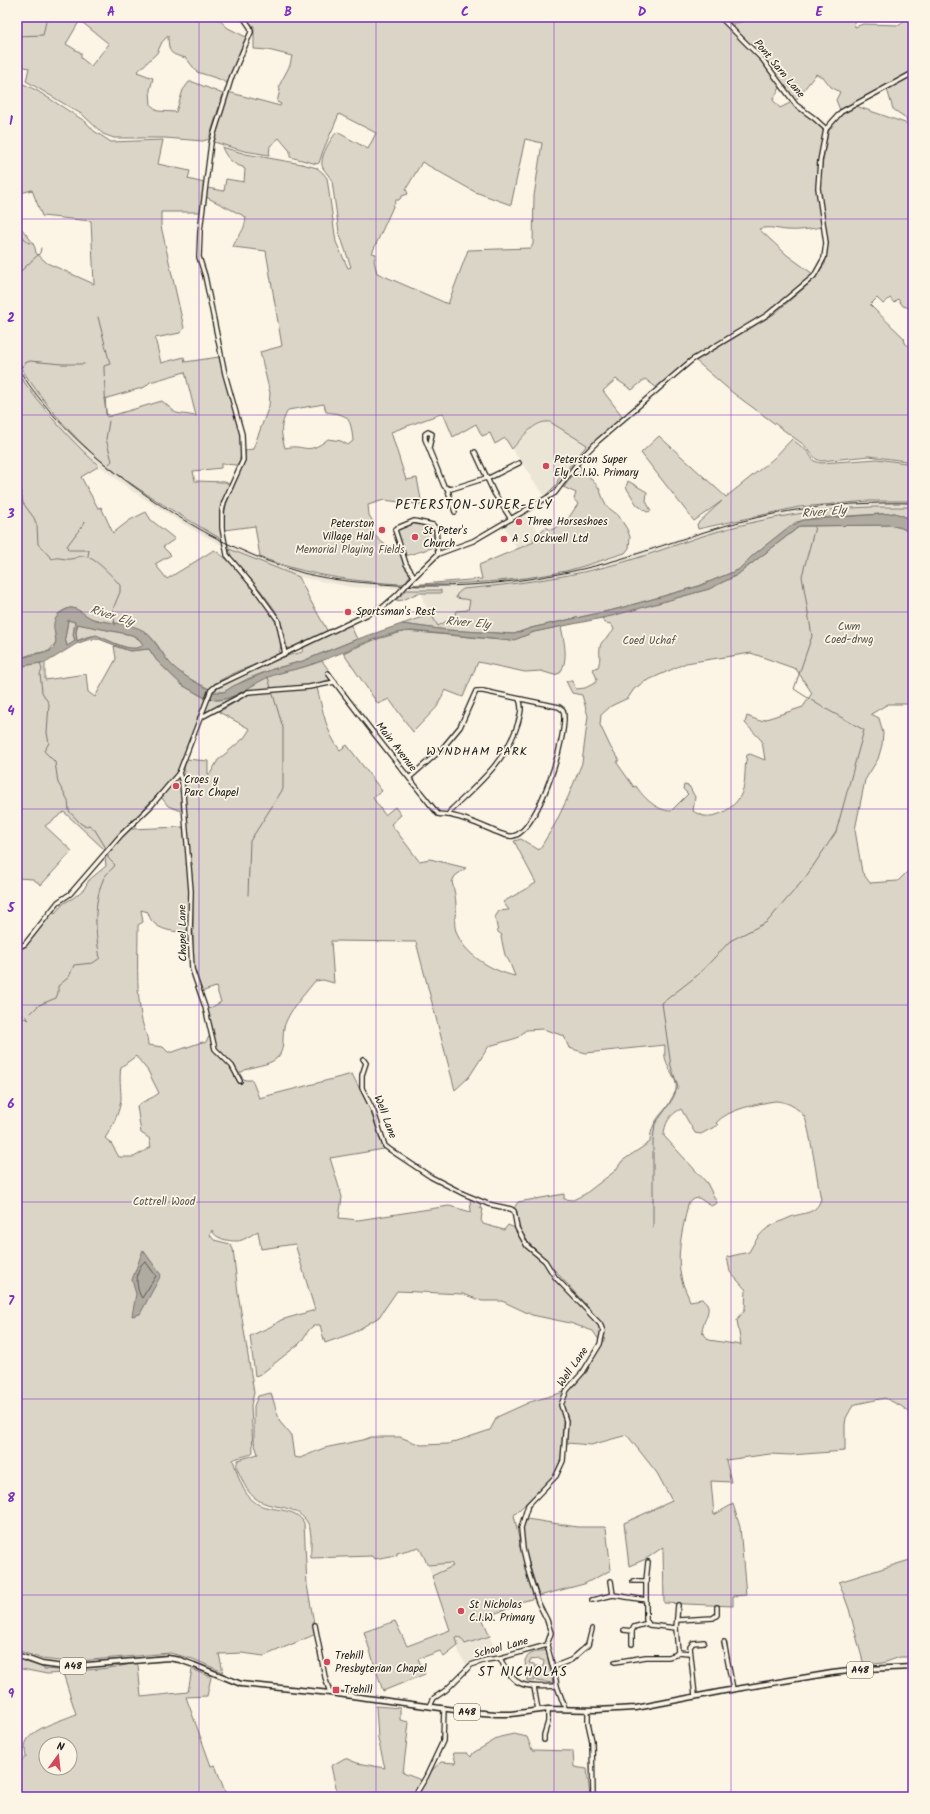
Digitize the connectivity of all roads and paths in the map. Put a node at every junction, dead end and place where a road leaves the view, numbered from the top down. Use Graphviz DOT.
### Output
graph roads {
  1 [pos="243,17"];
  2 [pos="720,17"];
  3 [pos="913,73"];
  4 [pos="826,129"];
  5 [pos="429,448"];
  6 [pos="475,452"];
  7 [pos="519,463"];
  8 [pos="486,478"];
  9 [pos="448,488"];
  10 [pos="455,512"];
  11 [pos="512,519"];
  12 [pos="438,554"];
  13 [pos="414,576"];
  14 [pos="285,654"];
  15 [pos="328,673"];
  16 [pos="335,682"];
  17 [pos="519,700"];
  18 [pos="200,718"];
  19 [pos="179,773"];
  20 [pos="408,778"];
  21 [pos="448,815"];
  22 [pos="17,948"];
  23 [pos="363,1059"];
  24 [pos="240,1081"];
  25 [pos="648,1562"];
  26 [pos="611,1581"];
  27 [pos="633,1581"];
  28 [pos="646,1581"];
  29 [pos="613,1595"];
  30 [pos="592,1600"];
  31 [pos="646,1600"];
  32 [pos="678,1605"];
  33 [pos="718,1607"];
  34 [pos="678,1620"];
  35 [pos="648,1624"];
  36 [pos="315,1626"];
  37 [pos="676,1628"];
  38 [pos="592,1629"];
  39 [pos="624,1630"];
  40 [pos="632,1631"];
  41 [pos="704,1642"];
  42 [pos="724,1642"];
  43 [pos="632,1644"];
  44 [pos="546,1645"];
  45 [pos="678,1652"];
  46 [pos="689,1653"];
  47 [pos="17,1655"];
  48 [pos="500,1658"];
  49 [pos="615,1662"];
  50 [pos="553,1666"];
  51 [pos="913,1667"];
  52 [pos="557,1686"];
  53 [pos="534,1687"];
  54 [pos="733,1689"];
  55 [pos="330,1693"];
  56 [pos="696,1696"];
  57 [pos="430,1706"];
  58 [pos="444,1708"];
  59 [pos="565,1708"];
  60 [pos="548,1709"];
  61 [pos="538,1710"];
  62 [pos="588,1710"];
  63 [pos="544,1740"];
  64 [pos="414,1797"];
  65 [pos="593,1797"];
  1 -- 14 [label="street"];
  2 -- 4 [label="street, Pont Sarn Lane"];
  3 -- 4 [label="street"];
  4 -- 11 [label="street"];
  5 -- 9 [label="street"];
  6 -- 8 [label="street"];
  7 -- 8 [label="street"];
  8 -- 9 [label="street"];
  8 -- 11 [label="street"];
  9 -- 10 [label="street"];
  11 -- 12 [label="street"];
  12 -- 13 [label="street"];
  12 -- 13 [label="street"];
  13 -- 14 [label="street, bridge"];
  14 -- 18 [label="street"];
  15 -- 16 [label="street, Main Avenue"];
  16 -- 18 [label="street"];
  16 -- 20 [label="street, Main Avenue"];
  17 -- 20 [label="street"];
  17 -- 21 [label="street"];
  17 -- 21 [label="street, Main Avenue"];
  18 -- 19 [label="street"];
  19 -- 22 [label="street"];
  19 -- 24 [label="street, Chapel Lane"];
  20 -- 21 [label="street, Main Avenue"];
  23 -- 44 [label="street, Well Lane"];
  25 -- 28 [label="street"];
  26 -- 29 [label="street"];
  27 -- 28 [label="street"];
  28 -- 31 [label="street"];
  29 -- 30 [label="street"];
  29 -- 31 [label="street"];
  31 -- 35 [label="street"];
  32 -- 34 [label="street"];
  33 -- 34 [label="street"];
  34 -- 37 [label="street"];
  35 -- 37 [label="street"];
  35 -- 40 [label="street"];
  36 -- 55 [label="street"];
  37 -- 45 [label="street"];
  38 -- 50 [label="street"];
  39 -- 40 [label="street"];
  40 -- 43 [label="street"];
  41 -- 46 [label="street"];
  42 -- 54 [label="street"];
  44 -- 48 [label="street, School Lane"];
  44 -- 50 [label="street, Well Lane"];
  45 -- 46 [label="street"];
  45 -- 49 [label="street"];
  46 -- 56 [label="street"];
  47 -- 55 [label="main road, A48"];
  48 -- 53 [label="street"];
  48 -- 57 [label="street, School Lane"];
  50 -- 52 [label="street, Well Lane"];
  51 -- 54 [label="main road, A48"];
  52 -- 53 [label="street"];
  52 -- 59 [label="street, Well Lane"];
  53 -- 61 [label="street"];
  54 -- 56 [label="main road, A48"];
  55 -- 57 [label="main road, A48"];
  56 -- 62 [label="main road, A48"];
  57 -- 58 [label="main road, A48"];
  58 -- 61 [label="main road, A48"];
  58 -- 64 [label="street"];
  59 -- 60 [label="main road, A48"];
  59 -- 62 [label="main road, A48"];
  60 -- 61 [label="main road, A48"];
  60 -- 63 [label="street"];
  62 -- 65 [label="street"];
}
